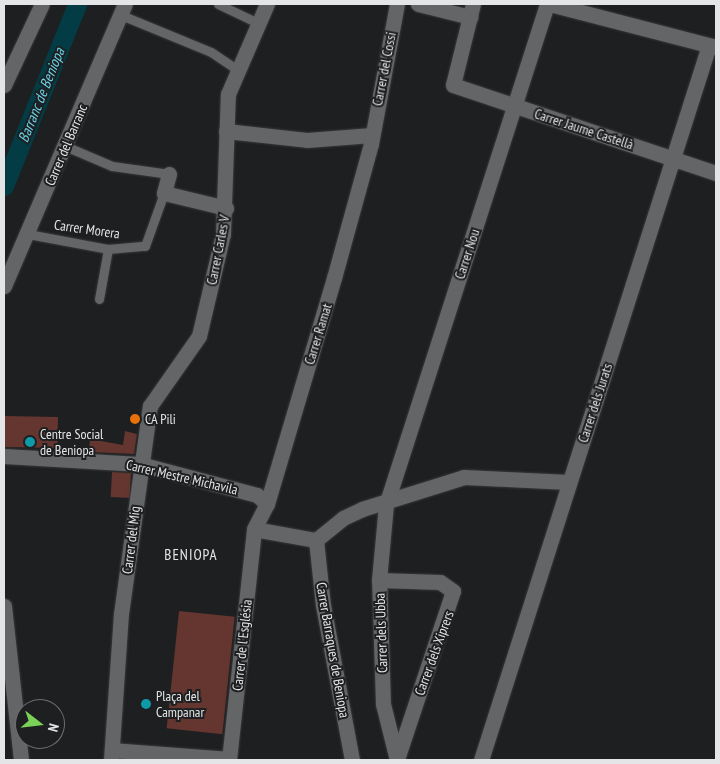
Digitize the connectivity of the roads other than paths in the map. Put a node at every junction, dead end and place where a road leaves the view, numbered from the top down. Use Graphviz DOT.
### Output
graph roads {
  1 [pos="42,4"];
  2 [pos="218,4"];
  3 [pos="267,4"];
  4 [pos="397,4"];
  5 [pos="418,4"];
  6 [pos="549,4"];
  7 [pos="123,9"];
  8 [pos="471,10"];
  9 [pos="35,11"];
  10 [pos="258,23"];
  11 [pos="713,46"];
  12 [pos="236,69"];
  13 [pos="4,85"];
  14 [pos="515,106"];
  15 [pos="226,131"];
  16 [pos="372,135"];
  17 [pos="65,146"];
  18 [pos="674,158"];
  19 [pos="716,173"];
  20 [pos="169,174"];
  21 [pos="164,193"];
  22 [pos="226,208"];
  23 [pos="28,234"];
  24 [pos="108,249"];
  25 [pos="4,286"];
  26 [pos="99,299"];
  27 [pos="199,336"];
  28 [pos="4,456"];
  29 [pos="140,464"];
  30 [pos="569,482"];
  31 [pos="267,504"];
  32 [pos="386,505"];
  33 [pos="254,529"];
  34 [pos="316,540"];
  35 [pos="379,580"];
  36 [pos="4,606"];
  37 [pos="111,755"];
  38 [pos="229,759"];
  39 [pos="397,759"];
  40 [pos="21,760"];
  41 [pos="352,760"];
  42 [pos="481,760"];
  1 -- 9 [label="street"];
  2 -- 10 [label="lane"];
  3 -- 10 [label="street, Carrer Carles V"];
  4 -- 16 [label="street, Carrer del Cossi"];
  5 -- 8 [label="street"];
  6 -- 11 [label="street"];
  6 -- 14 [label="street, Carrer Nou"];
  7 -- 12 [label="lane"];
  7 -- 17 [label="street, Carrer del Barranc"];
  8 -- 14 [label="street, Carrer Jaume Castellà"];
  9 -- 13 [label="street"];
  10 -- 12 [label="street, Carrer Carles V"];
  11 -- 18 [label="street, Carrer dels Jurats"];
  12 -- 15 [label="street, Carrer Carles V"];
  14 -- 18 [label="street, Carrer Jaume Castellà"];
  14 -- 32 [label="street, Carrer Nou"];
  15 -- 16 [label="street"];
  15 -- 22 [label="street, Carrer Carles V"];
  16 -- 31 [label="street, Carrer Ramat"];
  17 -- 20 [label="lane"];
  17 -- 23 [label="street, Carrer del Barranc"];
  18 -- 19 [label="street, Carrer Jaume Castellà"];
  18 -- 30 [label="street, Carrer dels Jurats"];
  20 -- 21 [label="street"];
  21 -- 22 [label="street"];
  21 -- 24 [label="lane, Carrer Morera"];
  22 -- 27 [label="street, Carrer Carles V"];
  23 -- 24 [label="lane, Carrer Morera"];
  23 -- 25 [label="street, Carrer del Barranc"];
  24 -- 26 [label="lane"];
  27 -- 29 [label="street, Carrer del Mig"];
  28 -- 29 [label="street, Carrer Mestre Michavila"];
  29 -- 31 [label="street, Carrer Mestre Michavila"];
  29 -- 37 [label="street, Carrer del Mig"];
  30 -- 32 [label="street"];
  30 -- 42 [label="street, Carrer dels Jurats"];
  31 -- 33 [label="street, Carrer Ramat"];
  32 -- 34 [label="street"];
  32 -- 35 [label="street, Carrer dels Ubba"];
  33 -- 34 [label="street"];
  33 -- 38 [label="street, Carrer de l'Església"];
  34 -- 41 [label="street, Carrer Barraques de Beniopa"];
  35 -- 39 [label="street, Carrer dels Ubba"];
  35 -- 39 [label="street, Carrer dels Xiprers"];
  36 -- 40 [label="street"];
  37 -- 38 [label="street"];
}
